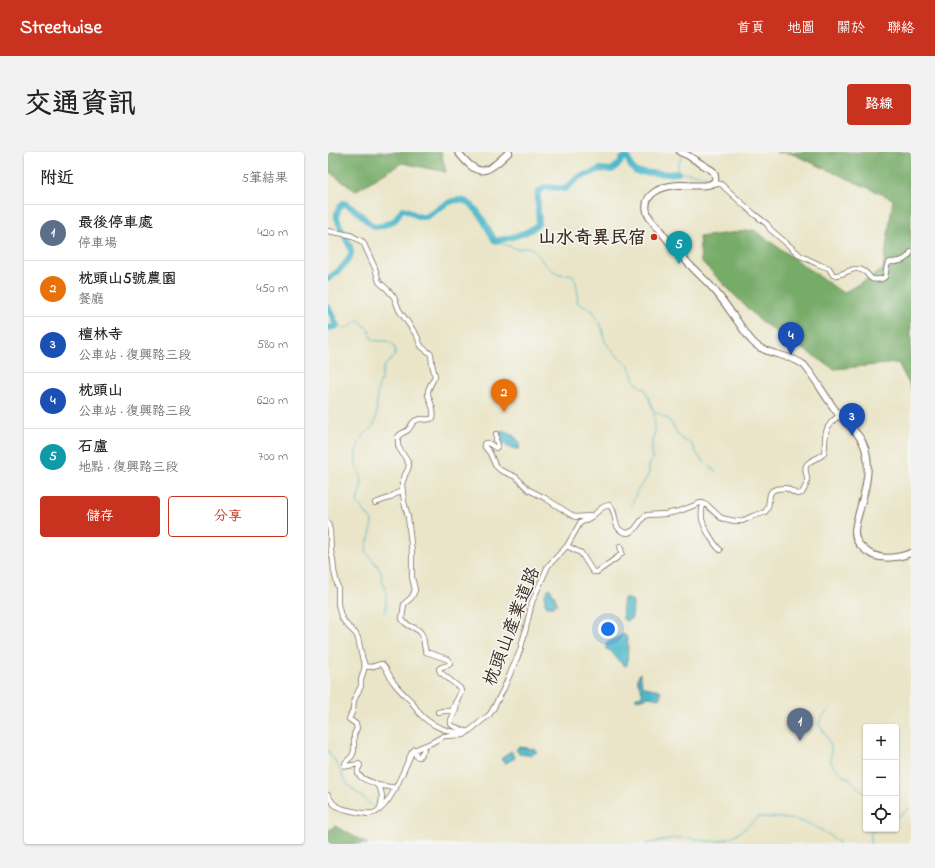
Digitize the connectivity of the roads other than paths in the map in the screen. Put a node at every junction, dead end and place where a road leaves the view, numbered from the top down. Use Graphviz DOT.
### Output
graph roads {
  1 [pos="458,152"];
  2 [pos="508,152"];
  3 [pos="685,153"];
  4 [pos="713,183"];
  5 [pos="328,232"];
  6 [pos="911,252"];
  7 [pos="840,415"];
  8 [pos="496,434"];
  9 [pos="402,490"];
  10 [pos="375,503"];
  11 [pos="703,503"];
  12 [pos="592,516"];
  13 [pos="328,523"];
  14 [pos="567,546"];
  15 [pos="620,546"];
  16 [pos="720,550"];
  17 [pos="911,553"];
  18 [pos="365,666"];
  19 [pos="457,700"];
  20 [pos="438,712"];
  21 [pos="467,733"];
  22 [pos="416,749"];
  23 [pos="424,750"];
  24 [pos="377,785"];
  25 [pos="396,788"];
  26 [pos="328,795"];
  27 [pos="379,810"];
  1 -- 2 [label="main road"];
  3 -- 4 [label="main road"];
  4 -- 6 [label="street"];
  4 -- 7 [label="main road"];
  5 -- 9 [label="street"];
  7 -- 11 [label="street"];
  7 -- 17 [label="main road"];
  8 -- 12 [label="street"];
  9 -- 10 [label="street"];
  9 -- 19 [label="street"];
  11 -- 12 [label="street, 枕頭山產業道路"];
  11 -- 16 [label="street"];
  12 -- 14 [label="street, 枕頭山產業道路"];
  13 -- 18 [label="street"];
  14 -- 15 [label="street"];
  14 -- 21 [label="street, 枕頭山產業道路"];
  18 -- 21 [label="street"];
  18 -- 24 [label="street"];
  19 -- 20 [label="street"];
  19 -- 21 [label="street"];
  21 -- 22 [label="street"];
  22 -- 23 [label="street"];
  22 -- 25 [label="street"];
  24 -- 25 [label="street"];
  24 -- 27 [label="street"];
  25 -- 27 [label="street"];
  26 -- 27 [label="street"];
}
